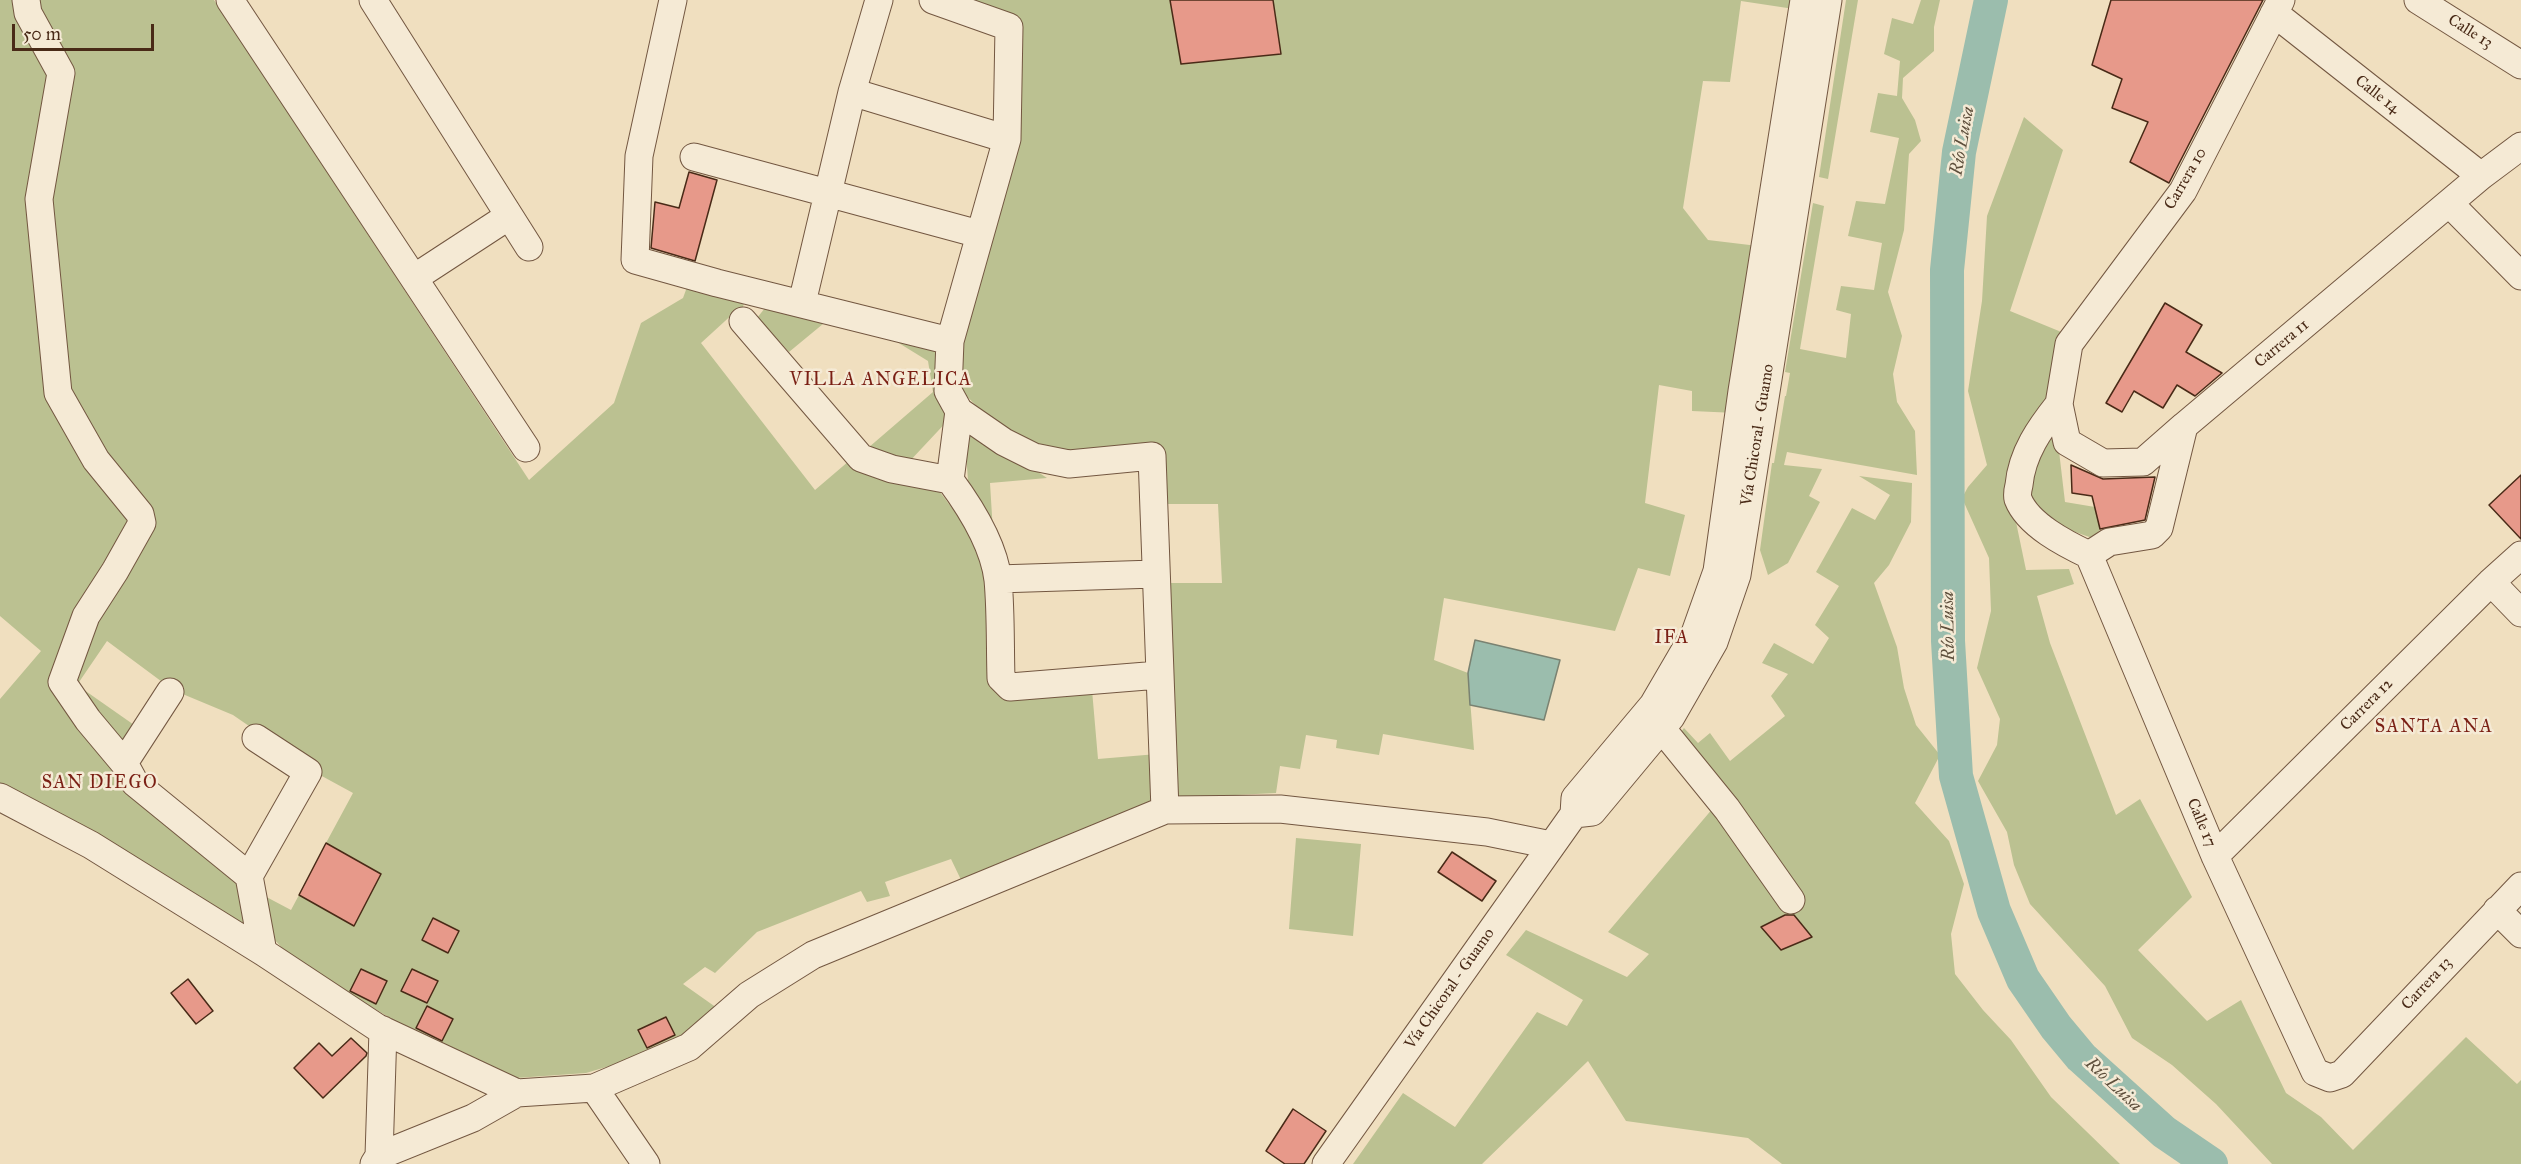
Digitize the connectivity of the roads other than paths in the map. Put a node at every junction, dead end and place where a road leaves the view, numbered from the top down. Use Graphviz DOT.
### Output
graph roads {
  1 [pos="26,0"];
  2 [pos="230,0"];
  3 [pos="373,0"];
  4 [pos="673,0"];
  5 [pos="879,0"];
  6 [pos="933,0"];
  7 [pos="1803,0"];
  8 [pos="1828,0"];
  9 [pos="2418,0"];
  10 [pos="2278,7"];
  11 [pos="2521,65"];
  12 [pos="852,92"];
  13 [pos="1007,139"];
  14 [pos="2521,146"];
  15 [pos="694,157"];
  16 [pos="2481,176"];
  17 [pos="1784,192"];
  18 [pos="827,193"];
  19 [pos="2449,203"];
  20 [pos="509,216"];
  21 [pos="979,234"];
  22 [pos="529,247"];
  23 [pos="2521,276"];
  24 [pos="414,278"];
  25 [pos="802,303"];
  26 [pos="743,321"];
  27 [pos="950,340"];
  28 [pos="2059,404"];
  29 [pos="959,411"];
  30 [pos="2184,426"];
  31 [pos="526,448"];
  32 [pos="950,480"];
  33 [pos="2089,555"];
  34 [pos="2521,555"];
  35 [pos="1155,574"];
  36 [pos="998,579"];
  37 [pos="2491,582"];
  38 [pos="2521,614"];
  39 [pos="1159,675"];
  40 [pos="170,692"];
  41 [pos="1662,717"];
  42 [pos="256,738"];
  43 [pos="124,763"];
  44 [pos="1,798"];
  45 [pos="1165,810"];
  46 [pos="1551,845"];
  47 [pos="2215,856"];
  48 [pos="249,876"];
  49 [pos="2521,886"];
  50 [pos="1791,900"];
  51 [pos="2497,910"];
  52 [pos="2521,934"];
  53 [pos="263,952"];
  54 [pos="384,1030"];
  55 [pos="2330,1078"];
  56 [pos="594,1088"];
  57 [pos="517,1092"];
  58 [pos="376,1160"];
  59 [pos="646,1164"];
  60 [pos="1326,1164"];
  1 -- 43 [label="street"];
  2 -- 24 [label="street"];
  3 -- 20 [label="street"];
  4 -- 25 [label="street"];
  5 -- 12 [label="street"];
  6 -- 13 [label="street"];
  7 -- 17 [label="street, Vía Chicoral - Guamo"];
  8 -- 17 [label="street, Vía Chicoral - Guamo"];
  9 -- 11 [label="street, Calle 13"];
  10 -- 16 [label="street, Calle 14"];
  10 -- 28 [label="street, Carrera 10"];
  12 -- 13 [label="street"];
  12 -- 18 [label="street"];
  13 -- 21 [label="street"];
  14 -- 16 [label="street, Carrera 11"];
  15 -- 18 [label="street"];
  16 -- 19 [label="street, Carrera 11"];
  17 -- 41 [label="street, Vía Chicoral - Guamo"];
  18 -- 21 [label="street"];
  18 -- 25 [label="street"];
  19 -- 23 [label="street"];
  19 -- 30 [label="street, Carrera 11"];
  20 -- 22 [label="street"];
  20 -- 24 [label="street"];
  21 -- 27 [label="street"];
  24 -- 31 [label="street"];
  25 -- 27 [label="street"];
  26 -- 32 [label="street"];
  27 -- 29 [label="street"];
  28 -- 30 [label="street, Carrera 11"];
  28 -- 33 [label="street"];
  29 -- 32 [label="street"];
  29 -- 35 [label="street"];
  30 -- 33 [label="street"];
  32 -- 36 [label="street"];
  33 -- 47 [label="street, Calle 17"];
  34 -- 37 [label="street, Carrera 12"];
  35 -- 36 [label="street"];
  35 -- 39 [label="street"];
  36 -- 39 [label="street"];
  37 -- 38 [label="street"];
  37 -- 47 [label="street, Carrera 12"];
  39 -- 45 [label="street"];
  40 -- 43 [label="street"];
  41 -- 46 [label="street, Vía Chicoral - Guamo"];
  41 -- 50 [label="street"];
  42 -- 48 [label="street"];
  43 -- 48 [label="street"];
  44 -- 53 [label="street"];
  45 -- 46 [label="street"];
  45 -- 56 [label="street"];
  46 -- 60 [label="street, Vía Chicoral - Guamo"];
  47 -- 55 [label="street, Calle 17"];
  48 -- 53 [label="street"];
  49 -- 51 [label="street, Carrera 13"];
  51 -- 52 [label="street"];
  51 -- 55 [label="street, Carrera 13"];
  53 -- 54 [label="street"];
  54 -- 57 [label="street"];
  54 -- 58 [label="street"];
  56 -- 57 [label="street"];
  56 -- 59 [label="street"];
  57 -- 58 [label="street"];
}
